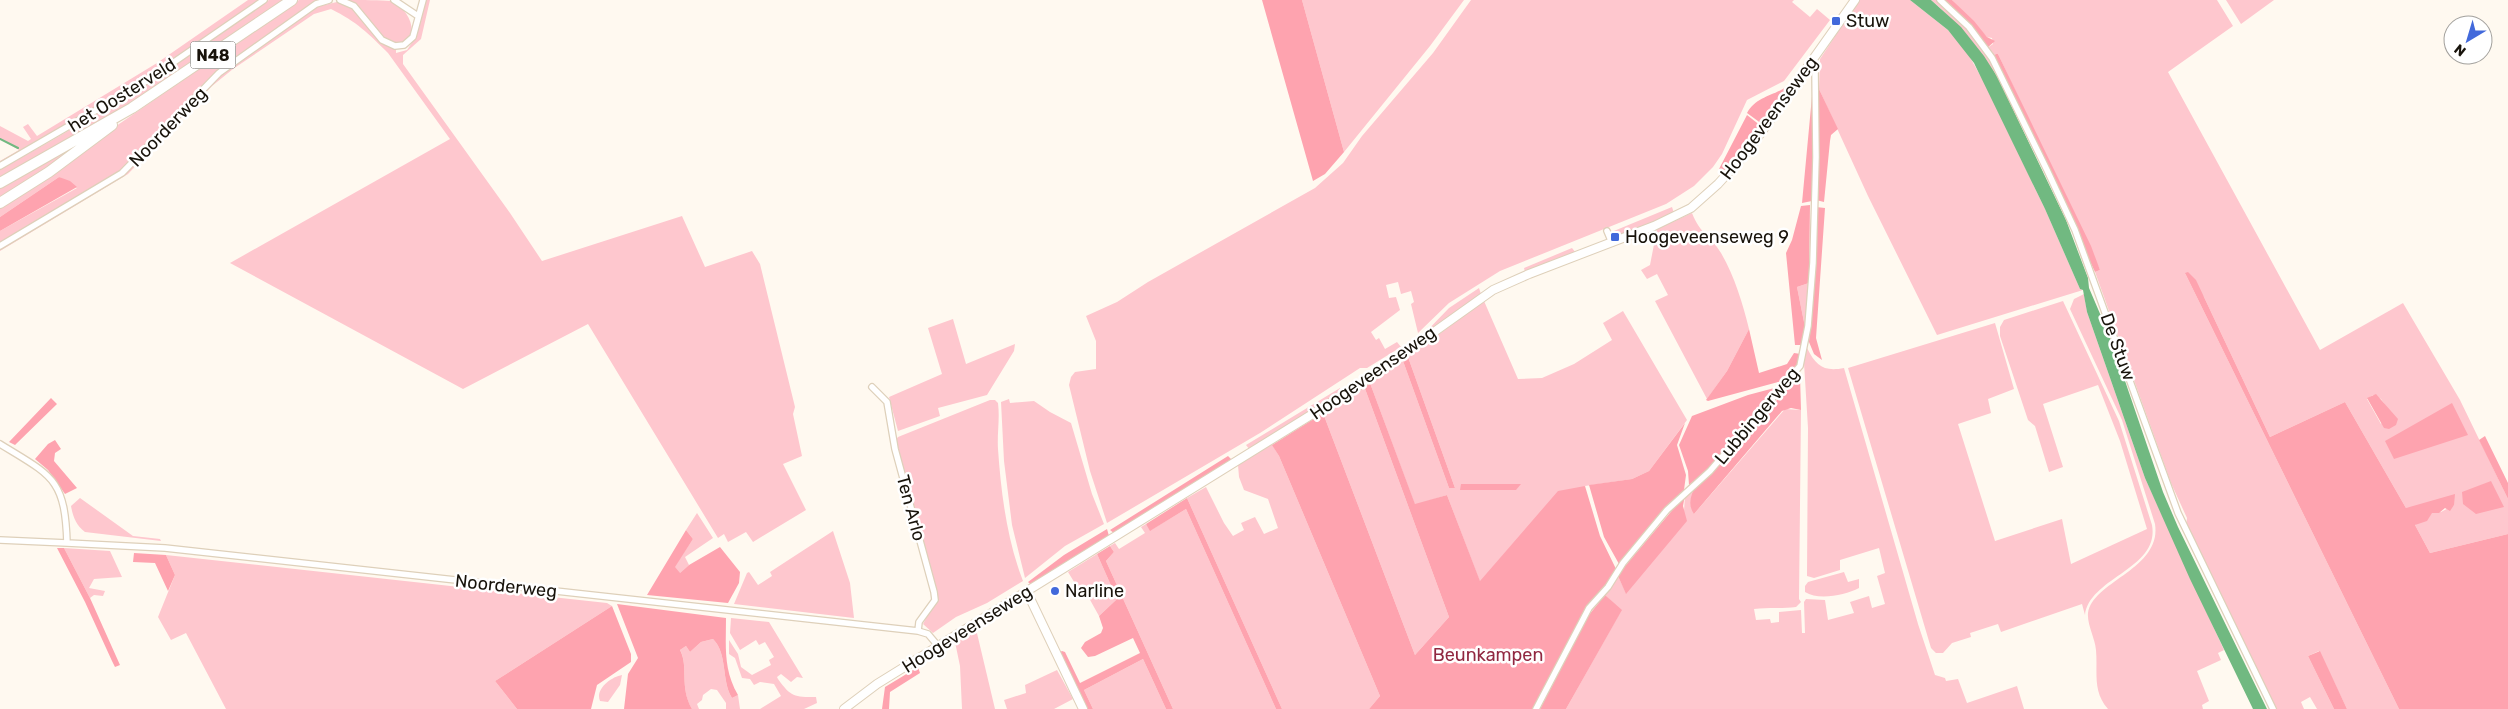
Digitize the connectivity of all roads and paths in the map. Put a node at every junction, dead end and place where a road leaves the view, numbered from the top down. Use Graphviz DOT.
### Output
graph roads {
  1 [pos="264,0"];
  2 [pos="292,0"];
  3 [pos="329,0"];
  4 [pos="340,0"];
  5 [pos="394,0"];
  6 [pos="423,0"];
  7 [pos="1855,0"];
  8 [pos="1940,0"];
  9 [pos="418,16"];
  10 [pos="1810,64"];
  11 [pos="132,108"];
  12 [pos="0,166"];
  13 [pos="0,183"];
  14 [pos="0,203"];
  15 [pos="1607,231"];
  16 [pos="1612,243"];
  17 [pos="0,246"];
  18 [pos="872,387"];
  19 [pos="0,444"];
  20 [pos="0,540"];
  21 [pos="67,543"];
  22 [pos="1027,592"];
  23 [pos="918,631"];
  24 [pos="939,647"];
  25 [pos="844,709"];
  26 [pos="1083,709"];
  27 [pos="1536,709"];
  28 [pos="2273,709"];
  1 -- 12 [label="street, het Oosterveld"];
  2 -- 11 [label="highway, N48"];
  3 -- 17 [label="street, Noorderweg"];
  4 -- 9 [label="street"];
  5 -- 9 [label="street"];
  6 -- 9 [label="street"];
  7 -- 10 [label="main road, Hoogeveenseweg"];
  8 -- 28 [label="street, De Stuw"];
  10 -- 16 [label="main road, Hoogeveenseweg"];
  10 -- 27 [label="street, Lubbingerweg"];
  11 -- 13 [label="highway, N48"];
  11 -- 14 [label="highway, N48"];
  15 -- 16 [label="street"];
  16 -- 22 [label="main road, Hoogeveenseweg"];
  18 -- 23 [label="street, Ten Arlo"];
  19 -- 21 [label="street"];
  20 -- 21 [label="street, Noorderweg"];
  21 -- 23 [label="street, Noorderweg"];
  22 -- 24 [label="main road, Hoogeveenseweg"];
  22 -- 26 [label="main road"];
  23 -- 24 [label="street, Noorderweg"];
  24 -- 25 [label="main road, Hoogeveenseweg"];
}
